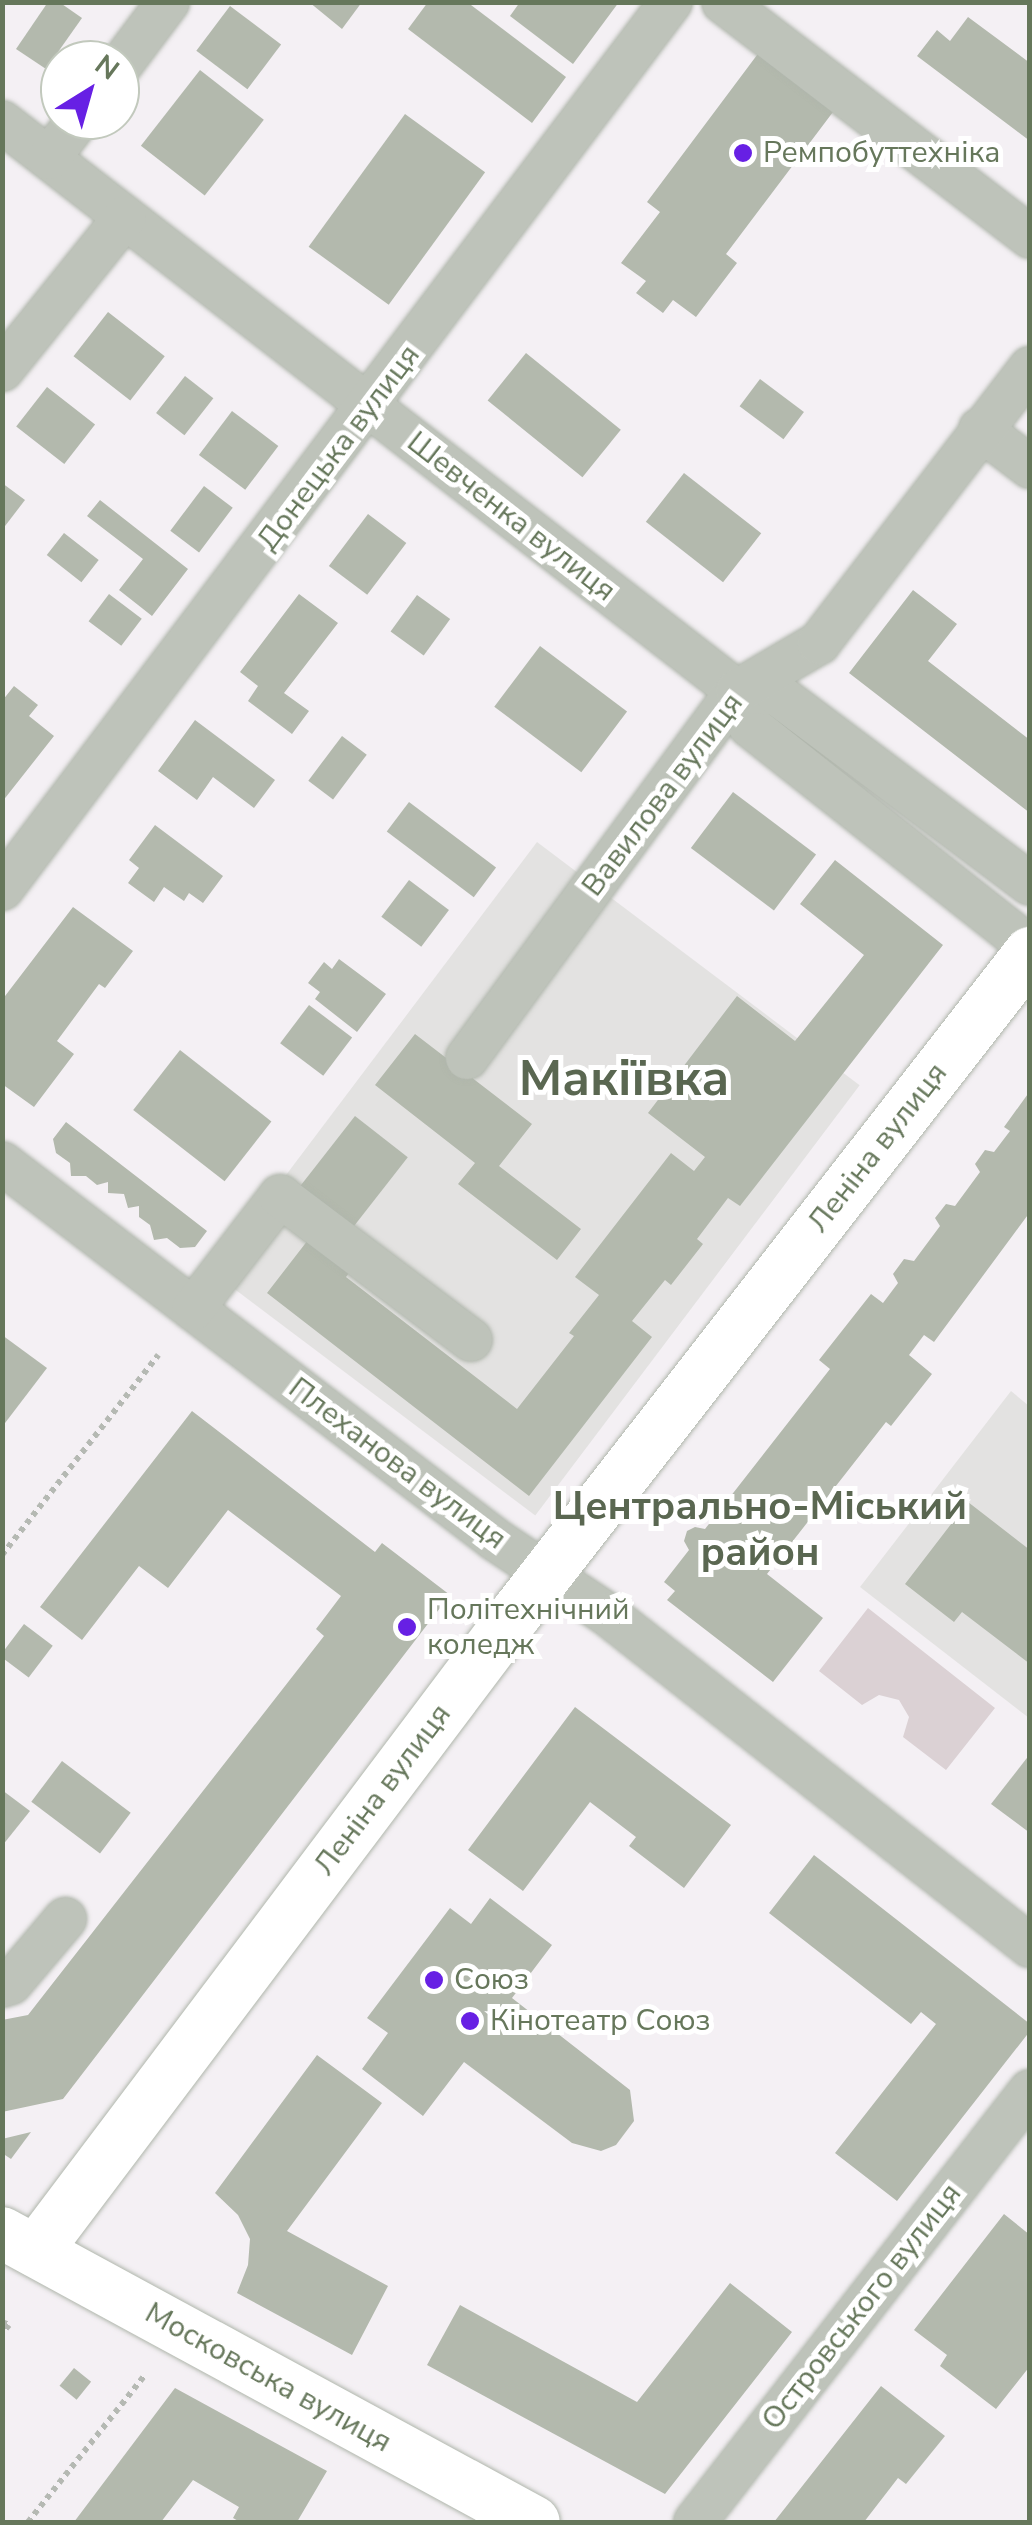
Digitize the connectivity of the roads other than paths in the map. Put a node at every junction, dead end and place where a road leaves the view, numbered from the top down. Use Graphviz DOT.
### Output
graph roads {
  1 [pos="168,2"];
  2 [pos="670,2"];
  3 [pos="722,2"];
  4 [pos="140,40"];
  5 [pos="2,122"];
  6 [pos="63,140"];
  7 [pos="49,158"];
  8 [pos="125,217"];
  9 [pos="1030,237"];
  10 [pos="1030,368"];
  11 [pos="2,370"];
  12 [pos="370,407"];
  13 [pos="980,429"];
  14 [pos="1030,466"];
  15 [pos="736,691"];
  16 [pos="1030,884"];
  17 [pos="2,889"];
  18 [pos="1030,950"];
  19 [pos="467,1058"];
  20 [pos="2,1163"];
  21 [pos="193,1309"];
  22 [pos="471,1340"];
  23 [pos="546,1578"];
  24 [pos="65,1919"];
  25 [pos="1030,1946"];
  26 [pos="2,1986"];
  27 [pos="1030,2091"];
  28 [pos="19,2242"];
  29 [pos="534,2522"];
  30 [pos="695,2522"];
  1 -- 4 [label="street"];
  2 -- 12 [label="street, Донецька вулиця"];
  3 -- 9 [label="street"];
  5 -- 7 [label="street, Шевченка вулиця"];
  6 -- 7 [label="street"];
  7 -- 8 [label="street, Шевченка вулиця"];
  8 -- 11 [label="street"];
  8 -- 12 [label="street, Шевченка вулиця"];
  10 -- 13 [label="street, Вавилова вулиця"];
  12 -- 15 [label="street, Шевченка вулиця"];
  12 -- 17 [label="street, Донецька вулиця"];
  13 -- 14 [label="street"];
  13 -- 15 [label="street, Вавилова вулиця"];
  15 -- 16 [label="street, Шевченка вулиця"];
  15 -- 18 [label="street, Шевченка вулиця"];
  15 -- 19 [label="street, Вавилова вулиця"];
  18 -- 23 [label="main road, Леніна вулиця"];
  20 -- 21 [label="street, Плеханова вулиця"];
  21 -- 22 [label="street"];
  21 -- 23 [label="street, Плеханова вулиця"];
  23 -- 25 [label="street, Плеханова вулиця"];
  23 -- 28 [label="main road, Леніна вулиця"];
  24 -- 26 [label="street"];
  27 -- 30 [label="street, Островського вулиця"];
  28 -- 29 [label="main road, Московська вулиця"];
}
